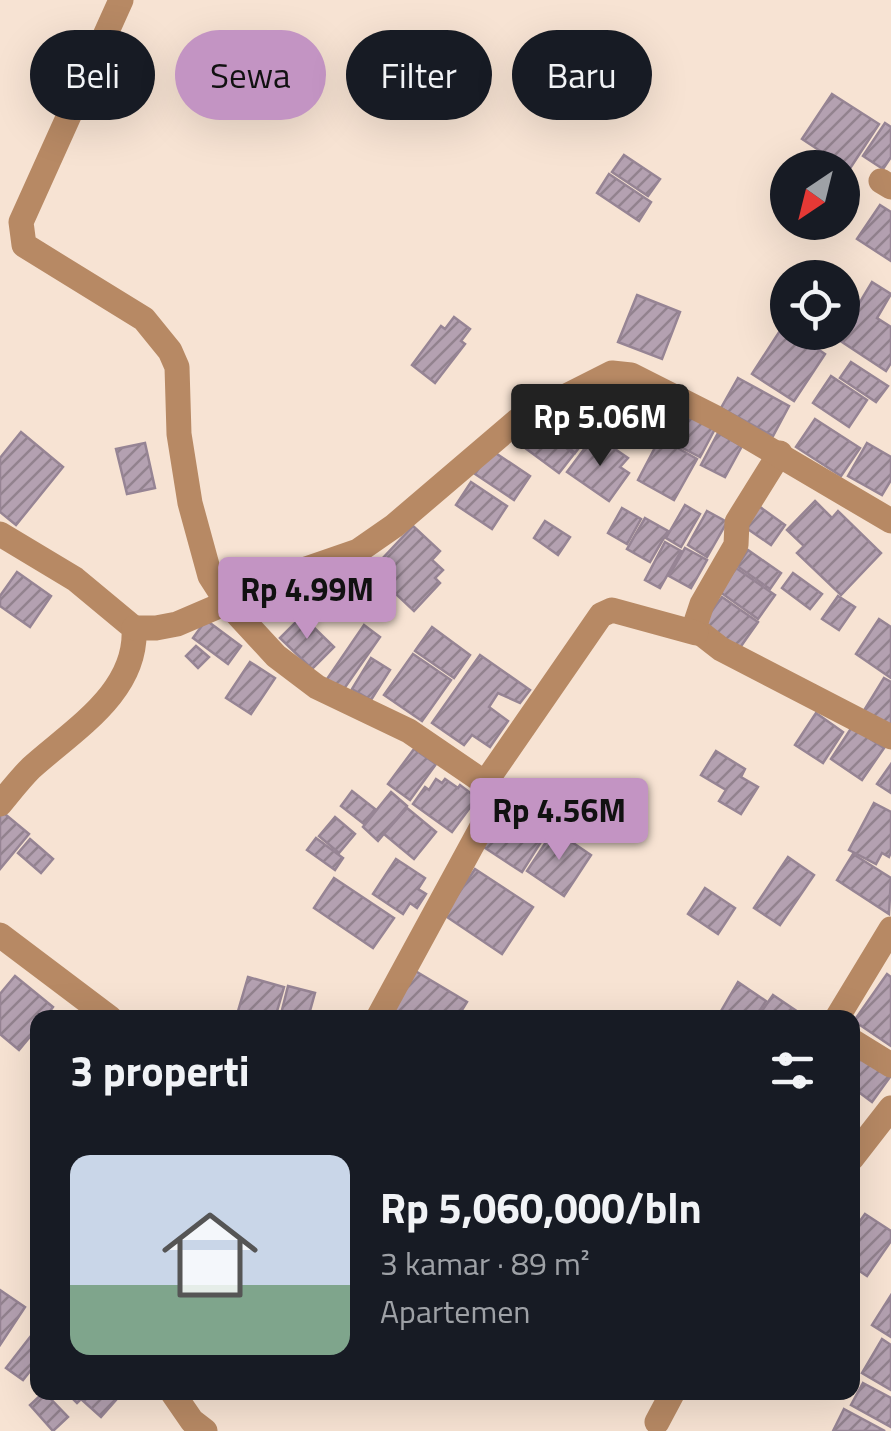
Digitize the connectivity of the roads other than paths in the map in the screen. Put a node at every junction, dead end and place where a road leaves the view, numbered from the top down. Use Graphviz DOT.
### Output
graph roads {
  1 [pos="121,0"];
  2 [pos="780,453"];
  3 [pos="889,515"];
  4 [pos="0,534"];
  5 [pos="228,604"];
  6 [pos="134,628"];
  7 [pos="696,633"];
  8 [pos="891,738"];
  9 [pos="484,783"];
  10 [pos="0,804"];
  11 [pos="891,929"];
  12 [pos="0,935"];
  13 [pos="99,1010"];
  14 [pos="382,1010"];
  15 [pos="842,1010"];
  16 [pos="860,1046"];
  17 [pos="891,1066"];
  18 [pos="891,1108"];
  19 [pos="860,1148"];
  20 [pos="177,1400"];
  21 [pos="669,1400"];
  22 [pos="657,1422"];
  23 [pos="205,1431"];
  1 -- 5 [label="street"];
  2 -- 3 [label="street"];
  2 -- 5 [label="street"];
  2 -- 7 [label="street"];
  4 -- 6 [label="street"];
  5 -- 6 [label="street"];
  5 -- 9 [label="street"];
  6 -- 10 [label="street"];
  7 -- 8 [label="street"];
  7 -- 9 [label="street"];
  9 -- 14 [label="street"];
  11 -- 15 [label="street"];
  12 -- 13 [label="street"];
  16 -- 17 [label="street"];
  18 -- 19 [label="street"];
  20 -- 23 [label="street"];
  21 -- 22 [label="street"];
}
